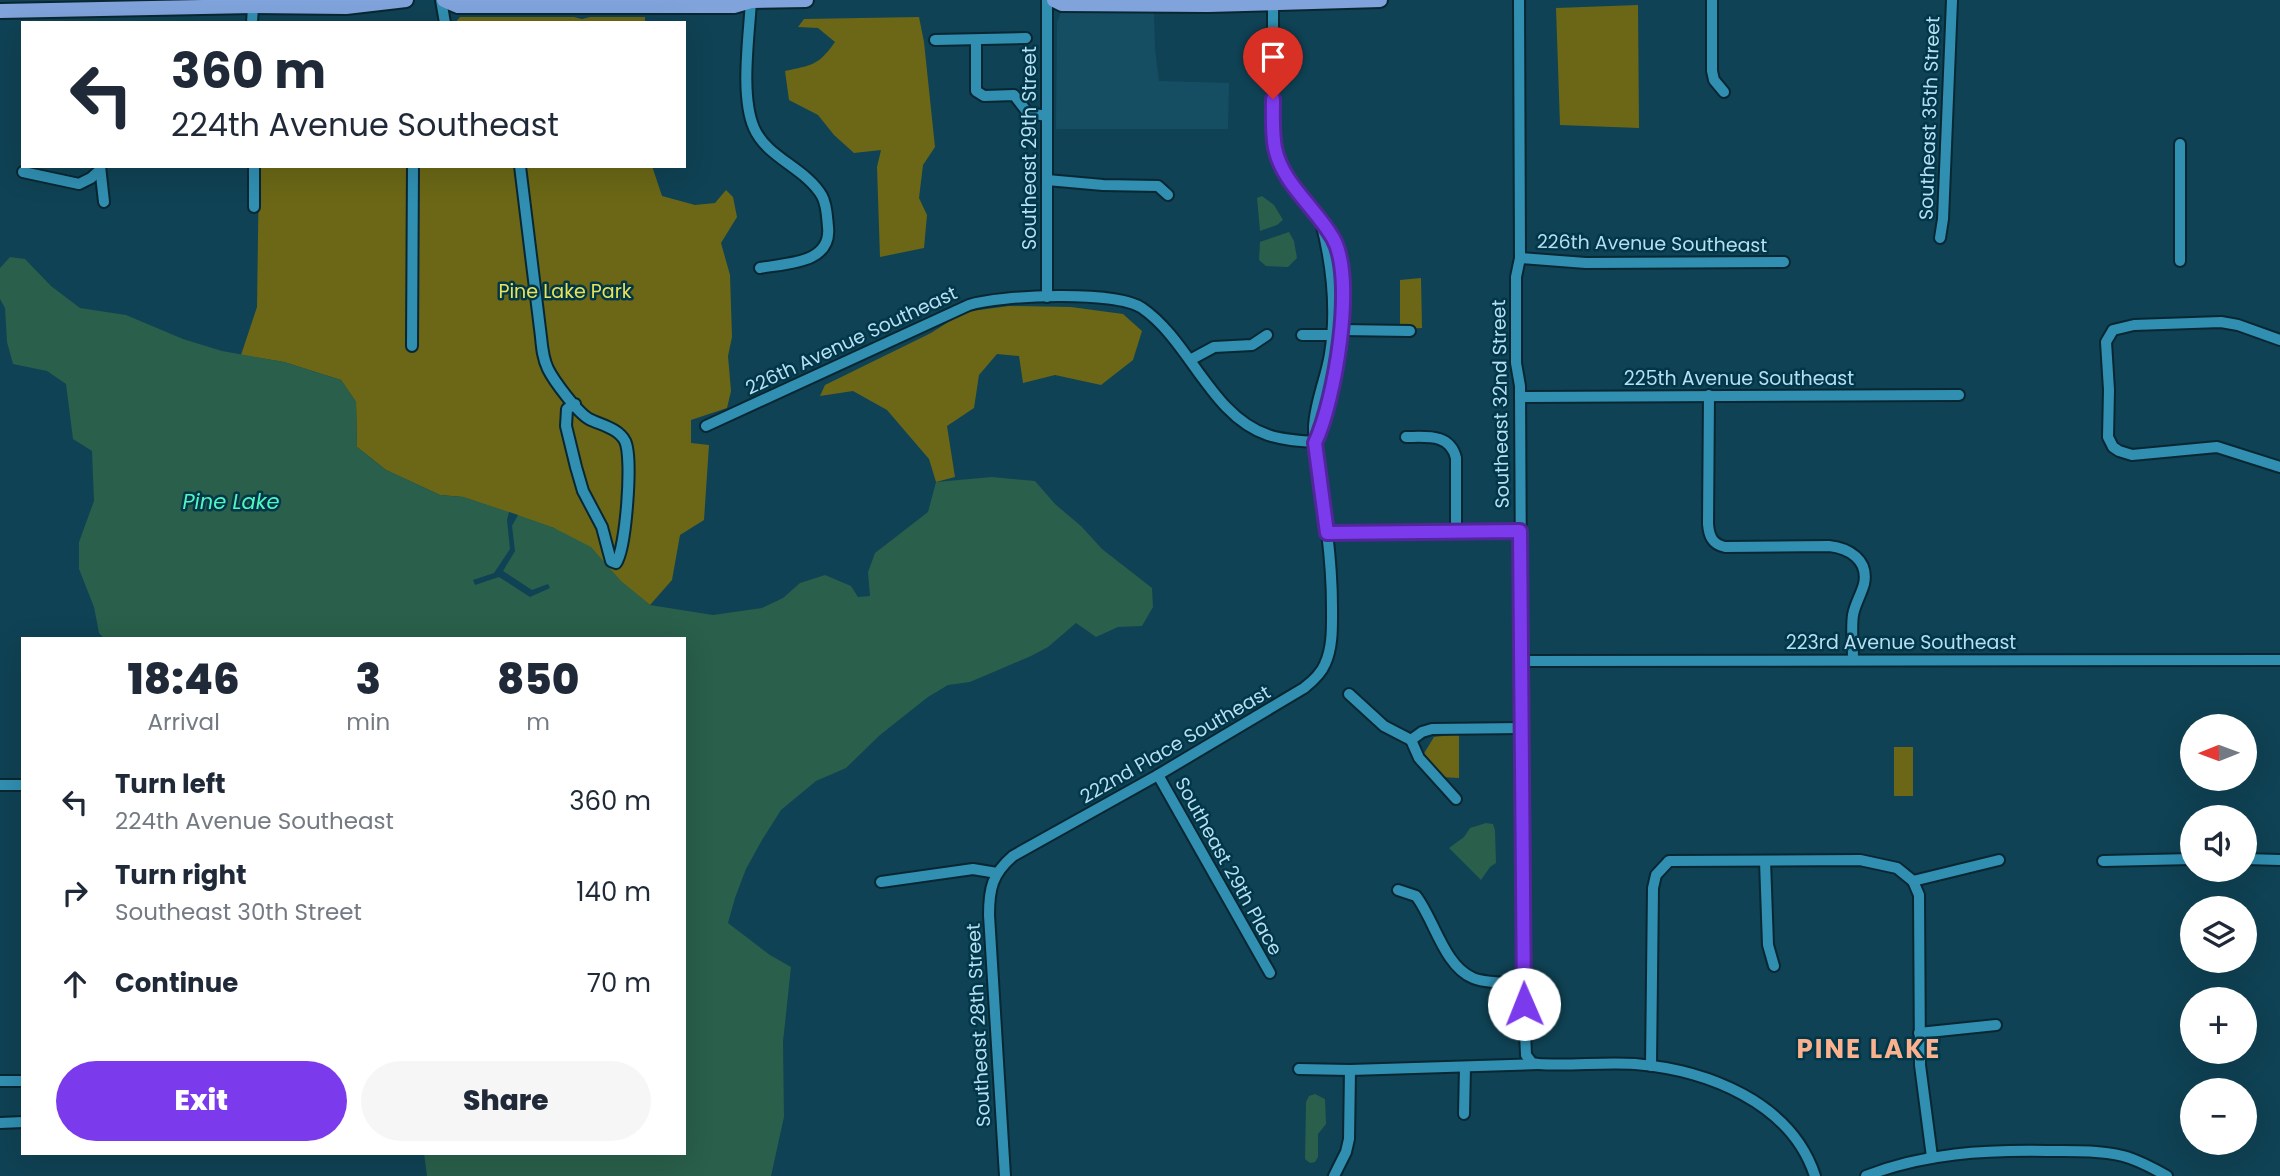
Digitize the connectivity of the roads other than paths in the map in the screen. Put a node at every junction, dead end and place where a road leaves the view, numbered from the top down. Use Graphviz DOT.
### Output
graph roads {
  1 [pos="172,0"];
  2 [pos="392,0"];
  3 [pos="407,0"];
  4 [pos="442,0"];
  5 [pos="750,0"];
  6 [pos="806,0"];
  7 [pos="1047,0"];
  8 [pos="1054,0"];
  9 [pos="1380,0"];
  10 [pos="1519,0"];
  11 [pos="1712,0"];
  12 [pos="1952,0"];
  13 [pos="1273,1"];
  14 [pos="646,3"];
  15 [pos="39,5"];
  16 [pos="253,6"];
  17 [pos="130,8"];
  18 [pos="0,11"];
  19 [pos="80,16"];
  20 [pos="252,21"];
  21 [pos="445,21"];
  22 [pos="1026,38"];
  23 [pos="935,40"];
  24 [pos="976,40"];
  25 [pos="1724,92"];
  26 [pos="1047,116"];
  27 [pos="2180,144"];
  28 [pos="100,168"];
  29 [pos="254,168"];
  30 [pos="413,168"];
  31 [pos="520,168"];
  32 [pos="23,172"];
  33 [pos="1047,180"];
  34 [pos="1168,195"];
  35 [pos="104,202"];
  36 [pos="254,206"];
  37 [pos="1940,238"];
  38 [pos="1520,258"];
  39 [pos="2180,261"];
  40 [pos="1784,262"];
  41 [pos="760,268"];
  42 [pos="1047,297"];
  43 [pos="1410,331"];
  44 [pos="1337,332"];
  45 [pos="1267,335"];
  46 [pos="1302,335"];
  47 [pos="2280,340"];
  48 [pos="412,346"];
  49 [pos="1190,360"];
  50 [pos="1709,395"];
  51 [pos="1959,396"];
  52 [pos="1520,397"];
  53 [pos="575,404"];
  54 [pos="706,426"];
  55 [pos="1406,437"];
  56 [pos="1315,443"];
  57 [pos="2280,467"];
  58 [pos="1457,531"];
  59 [pos="1520,531"];
  60 [pos="1327,533"];
  61 [pos="1853,659"];
  62 [pos="2280,660"];
  63 [pos="1522,661"];
  64 [pos="1349,694"];
  65 [pos="1522,728"];
  66 [pos="1410,740"];
  67 [pos="1158,775"];
  68 [pos="0,785"];
  69 [pos="21,785"];
  70 [pos="1456,799"];
  71 [pos="2180,859"];
  72 [pos="2257,859"];
  73 [pos="1765,860"];
  74 [pos="1999,860"];
  75 [pos="2104,860"];
  76 [pos="2280,860"];
  77 [pos="997,873"];
  78 [pos="1913,881"];
  79 [pos="881,882"];
  80 [pos="1398,890"];
  81 [pos="1774,967"];
  82 [pos="1270,973"];
  83 [pos="1523,983"];
  84 [pos="1996,1025"];
  85 [pos="1919,1032"];
  86 [pos="1534,1062"];
  87 [pos="1651,1066"];
  88 [pos="1465,1067"];
  89 [pos="1299,1069"];
  90 [pos="1350,1070"];
  91 [pos="0,1081"];
  92 [pos="21,1081"];
  93 [pos="1464,1114"];
  94 [pos="0,1122"];
  95 [pos="21,1122"];
  96 [pos="1932,1157"];
  97 [pos="1004,1176"];
  98 [pos="1334,1176"];
  99 [pos="1815,1176"];
  100 [pos="1866,1176"];
  101 [pos="2167,1176"];
  1 -- 17 [label="main road"];
  2 -- 3 [label="main road"];
  2 -- 16 [label="main road"];
  4 -- 14 [label="main road"];
  4 -- 21 [label="street"];
  5 -- 6 [label="main road"];
  5 -- 14 [label="main road"];
  5 -- 41 [label="street"];
  7 -- 26 [label="street, Southeast 29th Street"];
  8 -- 13 [label="main road"];
  9 -- 13 [label="main road"];
  10 -- 38 [label="street, Southeast 32nd Street"];
  11 -- 25 [label="street"];
  12 -- 37 [label="street, Southeast 35th Street"];
  13 -- 44 [label="street"];
  15 -- 18 [label="main road"];
  15 -- 19 [label="main road"];
  16 -- 17 [label="main road"];
  16 -- 20 [label="street"];
  17 -- 19 [label="main road"];
  22 -- 24 [label="street"];
  23 -- 24 [label="street"];
  24 -- 26 [label="street"];
  26 -- 33 [label="street, Southeast 29th Street"];
  27 -- 39 [label="street"];
  28 -- 32 [label="street"];
  28 -- 35 [label="street"];
  29 -- 36 [label="street"];
  30 -- 48 [label="street"];
  31 -- 53 [label="street"];
  33 -- 34 [label="street"];
  33 -- 42 [label="street, Southeast 29th Street"];
  38 -- 40 [label="street, 226th Avenue Southeast"];
  38 -- 52 [label="street, Southeast 32nd Street"];
  42 -- 49 [label="street, 226th Avenue Southeast"];
  42 -- 54 [label="street, 226th Avenue Southeast"];
  43 -- 44 [label="street"];
  44 -- 46 [label="street"];
  44 -- 56 [label="street"];
  45 -- 49 [label="street"];
  47 -- 57 [label="street"];
  49 -- 56 [label="street"];
  50 -- 51 [label="street, 225th Avenue Southeast"];
  50 -- 52 [label="street, 225th Avenue Southeast"];
  50 -- 61 [label="street"];
  52 -- 59 [label="street, Southeast 32nd Street"];
  53 -- 53 [label="street"];
  55 -- 58 [label="street"];
  56 -- 60 [label="street, 222nd Place Southeast"];
  58 -- 59 [label="street"];
  58 -- 60 [label="street"];
  59 -- 63 [label="street, Southeast 32nd Street"];
  60 -- 67 [label="street, 222nd Place Southeast"];
  61 -- 62 [label="street, 223rd Avenue Southeast"];
  61 -- 63 [label="street, 223rd Avenue Southeast"];
  63 -- 65 [label="street, Southeast 32nd Street"];
  64 -- 66 [label="street"];
  65 -- 66 [label="street"];
  65 -- 83 [label="street, Southeast 32nd Street"];
  66 -- 70 [label="street"];
  67 -- 77 [label="street, 222nd Place Southeast"];
  67 -- 82 [label="street, Southeast 29th Place"];
  68 -- 69 [label="street"];
  71 -- 75 [label="street"];
  72 -- 76 [label="street"];
  73 -- 78 [label="street"];
  73 -- 81 [label="street"];
  73 -- 87 [label="street"];
  74 -- 78 [label="street"];
  77 -- 79 [label="street"];
  77 -- 97 [label="street, Southeast 28th Street"];
  78 -- 85 [label="street"];
  80 -- 83 [label="street"];
  83 -- 86 [label="street, Southeast 32nd Street"];
  84 -- 85 [label="street"];
  85 -- 96 [label="street"];
  86 -- 87 [label="street"];
  86 -- 88 [label="street"];
  87 -- 99 [label="street"];
  88 -- 90 [label="street"];
  88 -- 93 [label="street"];
  89 -- 90 [label="street"];
  90 -- 98 [label="street"];
  91 -- 92 [label="street"];
  94 -- 95 [label="street"];
  96 -- 100 [label="street"];
  96 -- 101 [label="street"];
}
